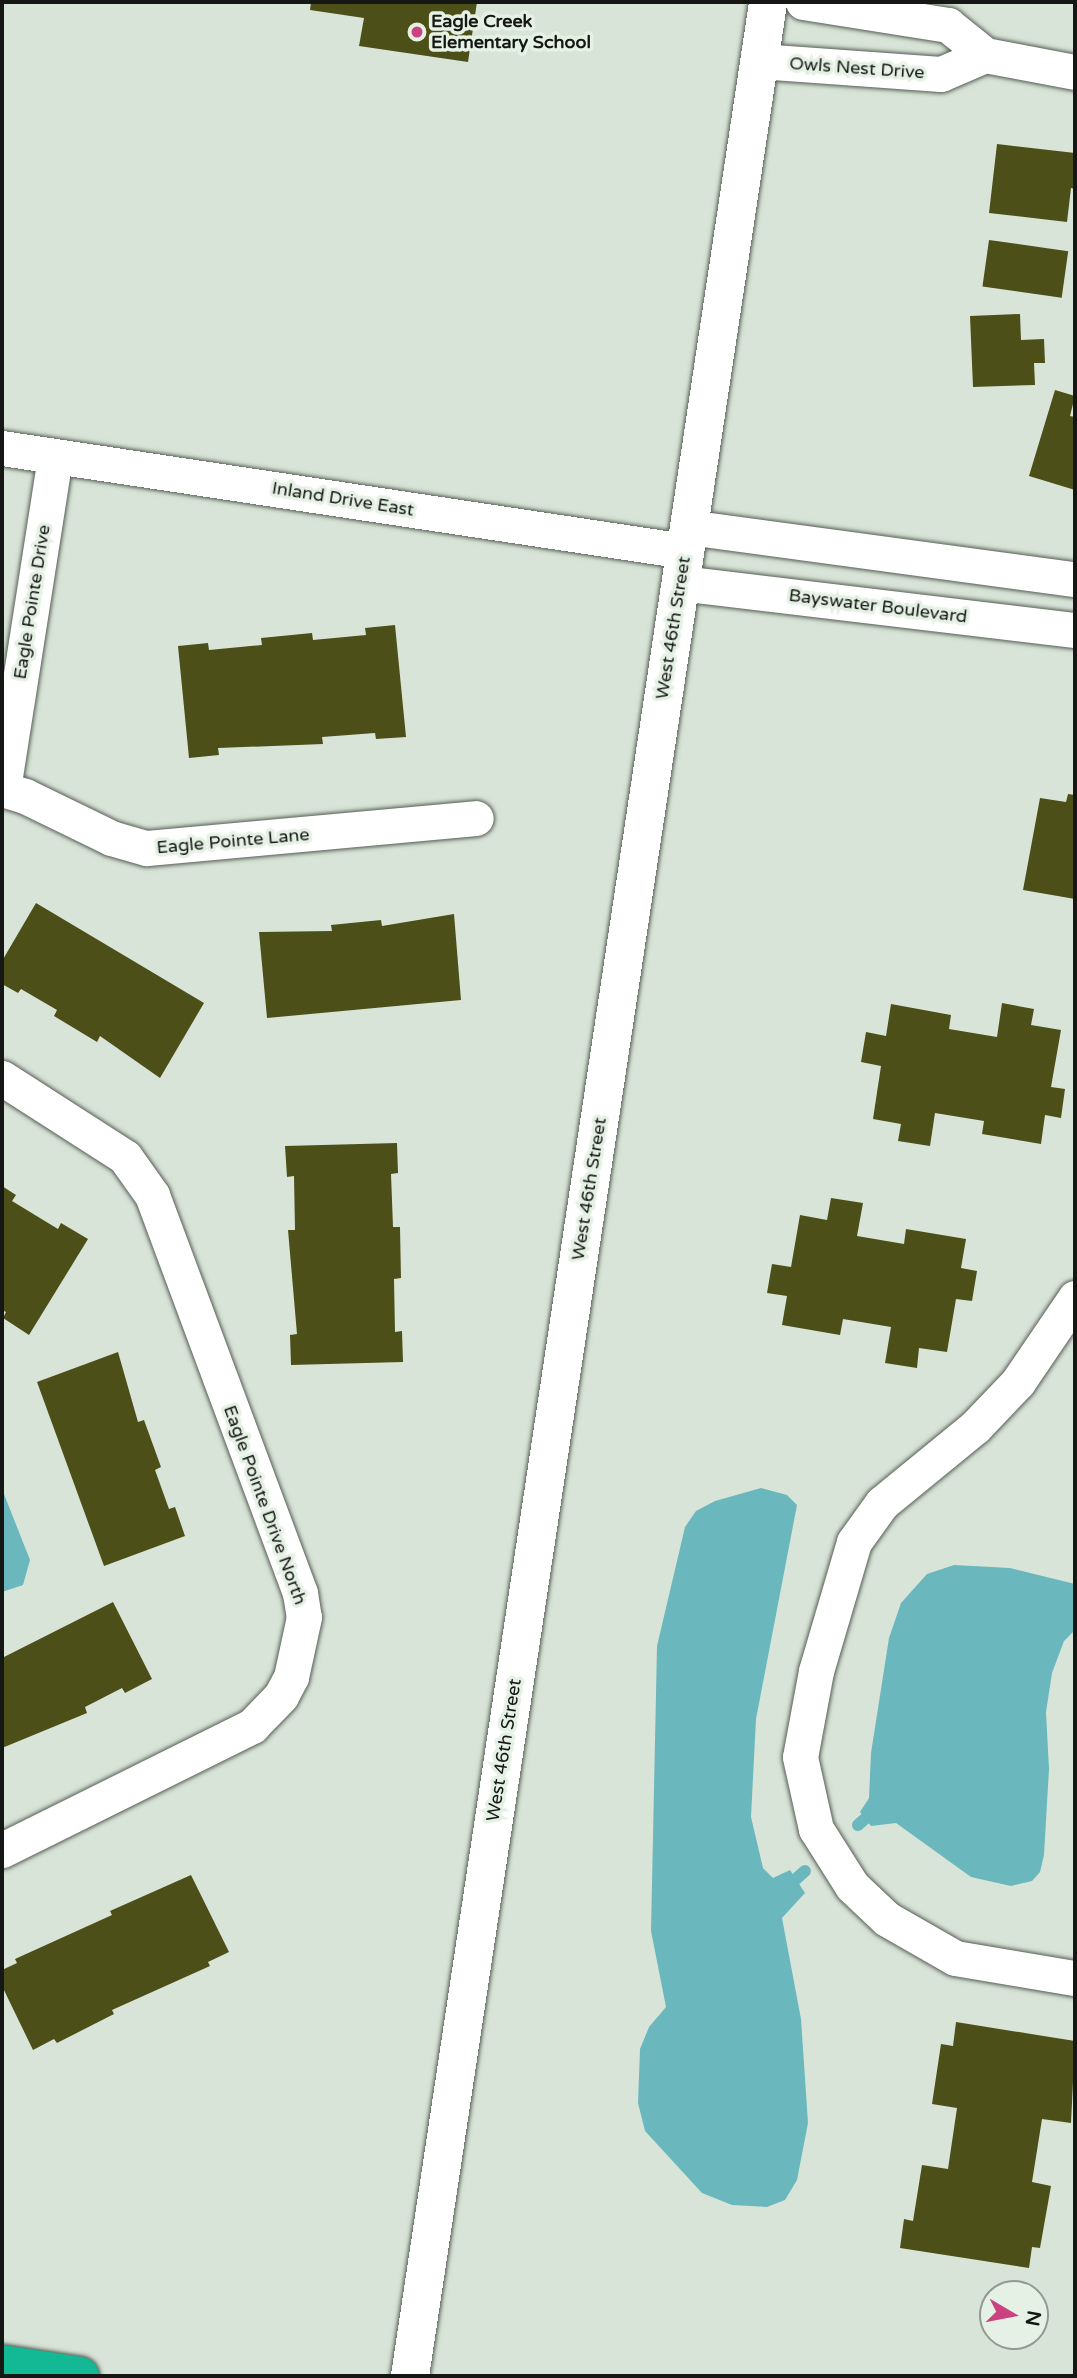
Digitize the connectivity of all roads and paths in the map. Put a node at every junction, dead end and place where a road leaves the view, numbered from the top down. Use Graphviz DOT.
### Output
graph roads {
  1 [pos="768,2"];
  2 [pos="803,2"];
  3 [pos="985,55"];
  4 [pos="759,61"];
  5 [pos="1075,72"];
  6 [pos="2,448"];
  7 [pos="55,457"];
  8 [pos="684,554"];
  9 [pos="1075,579"];
  10 [pos="1075,630"];
  11 [pos="2,789"];
  12 [pos="476,818"];
  13 [pos="2,1078"];
  14 [pos="1075,1298"];
  15 [pos="2,1850"];
  16 [pos="1075,1978"];
  17 [pos="2,2364"];
  18 [pos="80,2376"];
  19 [pos="410,2376"];
  1 -- 4 [label="street, West 46th Street"];
  2 -- 3 [label="street"];
  3 -- 4 [label="street, Owls Nest Drive"];
  3 -- 5 [label="street"];
  4 -- 8 [label="street, West 46th Street"];
  6 -- 7 [label="street, Inland Drive East"];
  7 -- 8 [label="street, Inland Drive East"];
  7 -- 11 [label="street, Eagle Pointe Drive"];
  8 -- 9 [label="street"];
  8 -- 10 [label="street, Bayswater Boulevard"];
  8 -- 19 [label="street, West 46th Street"];
  11 -- 12 [label="street, Eagle Pointe Lane"];
  13 -- 15 [label="street, Eagle Pointe Drive North"];
  14 -- 16 [label="street"];
  17 -- 18 [label="highway"];
}
